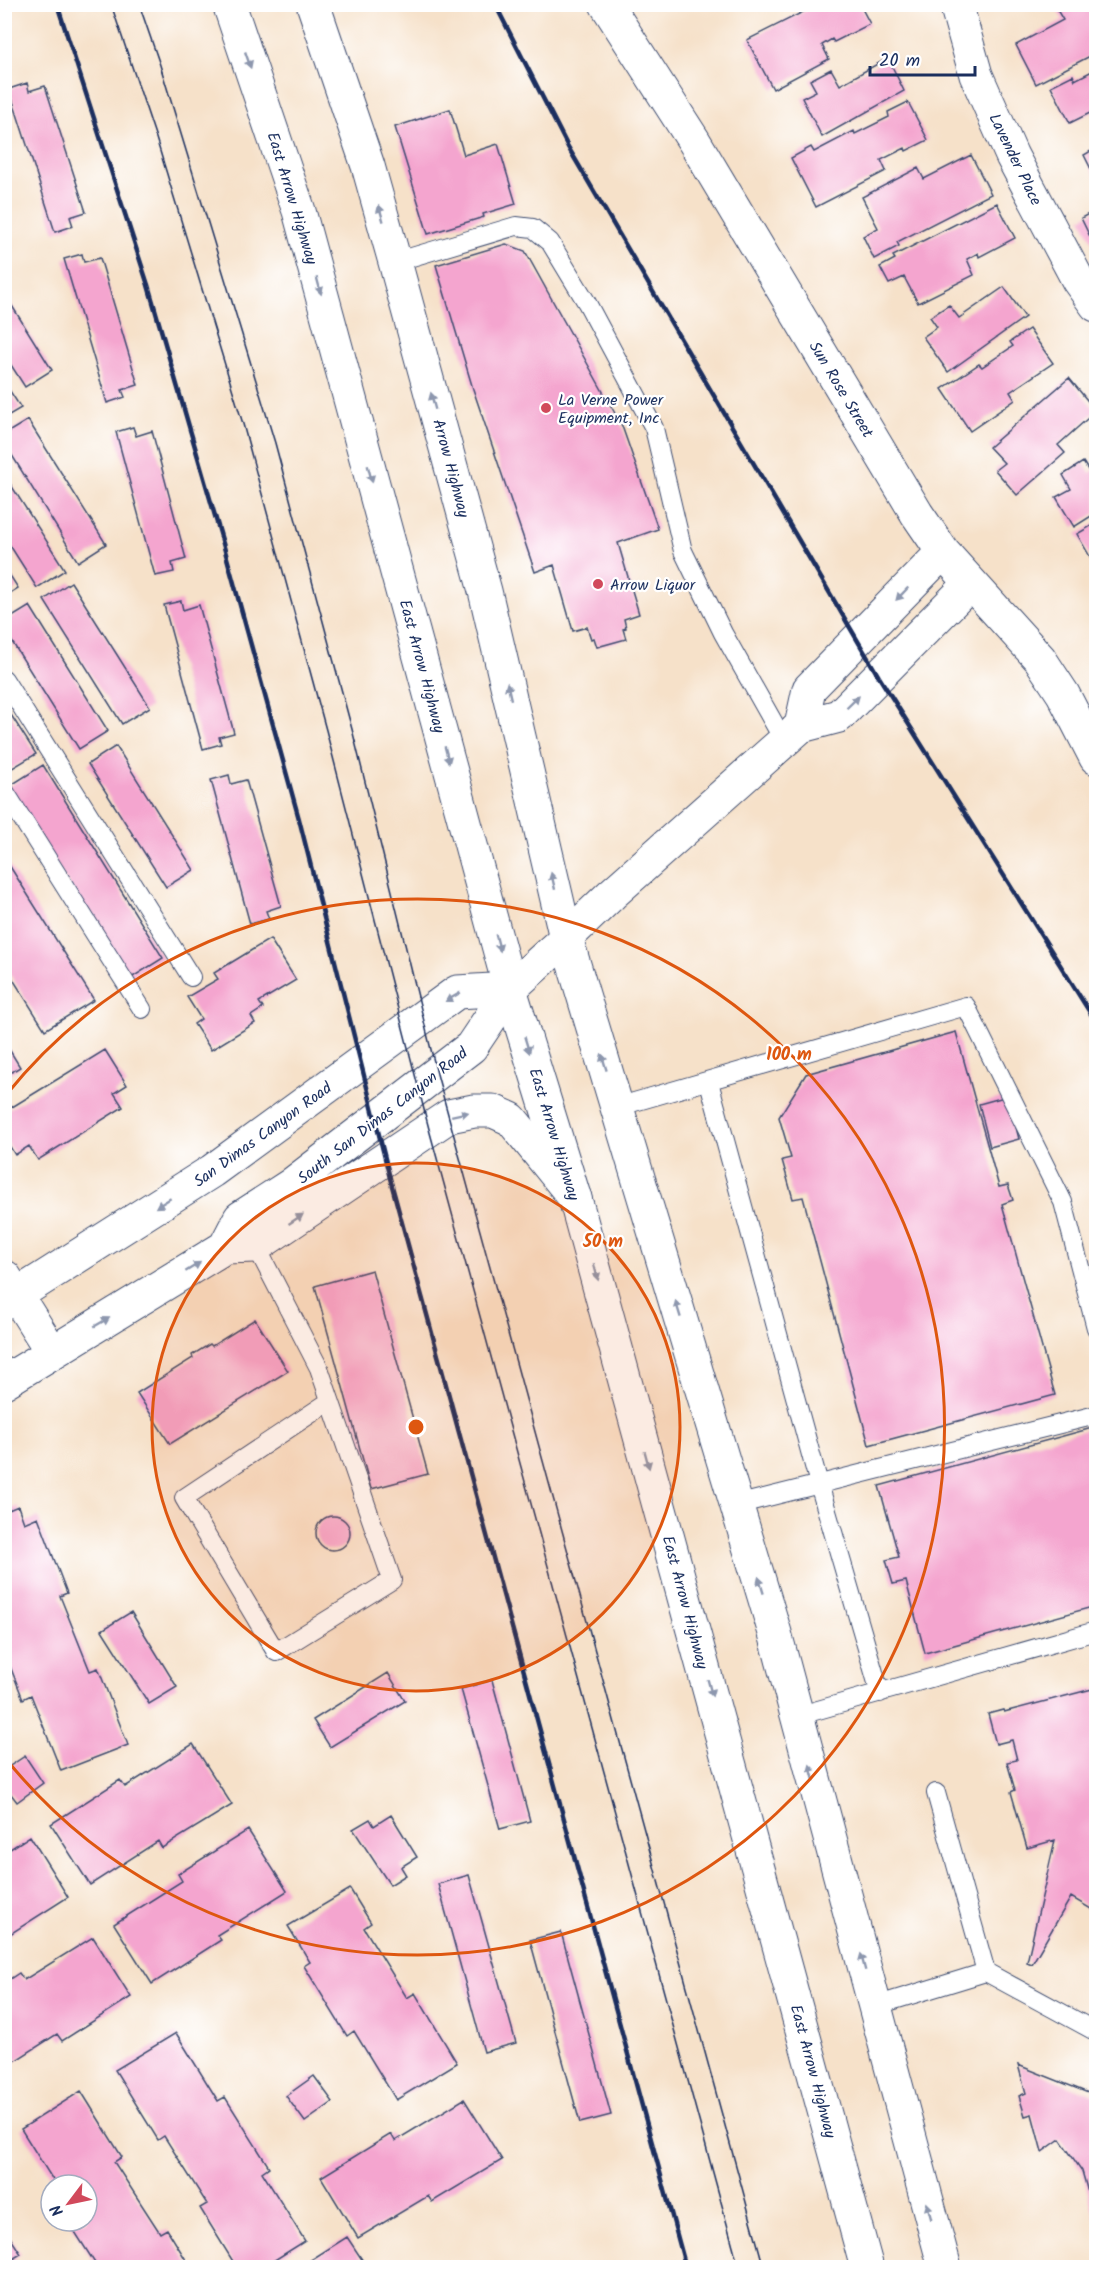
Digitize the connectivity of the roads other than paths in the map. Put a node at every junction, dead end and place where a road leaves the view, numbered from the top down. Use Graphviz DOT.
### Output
graph roads {
  1 [pos="229,4"];
  2 [pos="313,4"];
  3 [pos="606,4"];
  4 [pos="956,4"];
  5 [pos="395,262"];
  6 [pos="1096,305"];
  7 [pos="943,552"];
  8 [pos="971,583"];
  9 [pos="4,679"];
  10 [pos="793,734"];
  11 [pos="1096,758"];
  12 [pos="4,790"];
  13 [pos="566,938"];
  14 [pos="191,976"];
  15 [pos="510,989"];
  16 [pos="142,1009"];
  17 [pos="709,1082"];
  18 [pos="617,1107"];
  19 [pos="575,1198"];
  20 [pos="240,1247"];
  21 [pos="8,1291"];
  22 [pos="1096,1328"];
  23 [pos="52,1352"];
  24 [pos="4,1382"];
  25 [pos="330,1401"];
  26 [pos="1096,1415"];
  27 [pos="819,1484"];
  28 [pos="736,1505"];
  29 [pos="1096,1631"];
  30 [pos="880,1693"];
  31 [pos="797,1716"];
  32 [pos="936,1793"];
  33 [pos="986,1972"];
  34 [pos="875,2006"];
  35 [pos="1096,2029"];
  36 [pos="867,2268"];
  37 [pos="945,2268"];
  1 -- 15 [label="main road, East Arrow Highway, one-way"];
  5 -- 2 [label="main road, Arrow Highway, one-way"];
  3 -- 7 [label="main road, Sun Rose Street"];
  4 -- 6 [label="main road, Lavender Place"];
  5 -- 10 [label="lane"];
  13 -- 5 [label="main road, Arrow Highway, one-way"];
  7 -- 8 [label="main road, Sun Rose Street"];
  7 -- 10 [label="main road, one-way"];
  10 -- 8 [label="main road, South San Dimas Canyon Road, one-way"];
  8 -- 11 [label="main road, Sun Rose Street"];
  9 -- 14 [label="lane"];
  10 -- 13 [label="main road, South San Dimas Canyon Road"];
  12 -- 16 [label="lane"];
  13 -- 15 [label="main road, South San Dimas Canyon Road"];
  18 -- 13 [label="main road, one-way"];
  15 -- 19 [label="main road, East Arrow Highway, one-way"];
  15 -- 20 [label="main road, South San Dimas Canyon Road"];
  15 -- 21 [label="main road, San Dimas Canyon Road, one-way"];
  17 -- 18 [label="lane"];
  17 -- 22 [label="lane"];
  17 -- 27 [label="lane"];
  28 -- 18 [label="main road, one-way"];
  20 -- 19 [label="main road, one-way"];
  19 -- 36 [label="main road, East Arrow Highway, one-way"];
  23 -- 20 [label="main road, one-way"];
  20 -- 25 [label="lane"];
  21 -- 23 [label="main road"];
  23 -- 24 [label="main road"];
  25 -- 25 [label="lane"];
  26 -- 27 [label="lane"];
  27 -- 28 [label="lane"];
  27 -- 30 [label="lane"];
  31 -- 28 [label="main road, one-way"];
  29 -- 30 [label="lane"];
  30 -- 31 [label="lane"];
  34 -- 31 [label="main road, one-way"];
  32 -- 33 [label="lane"];
  33 -- 34 [label="lane"];
  33 -- 35 [label="lane"];
  37 -- 34 [label="main road, one-way"];
}
